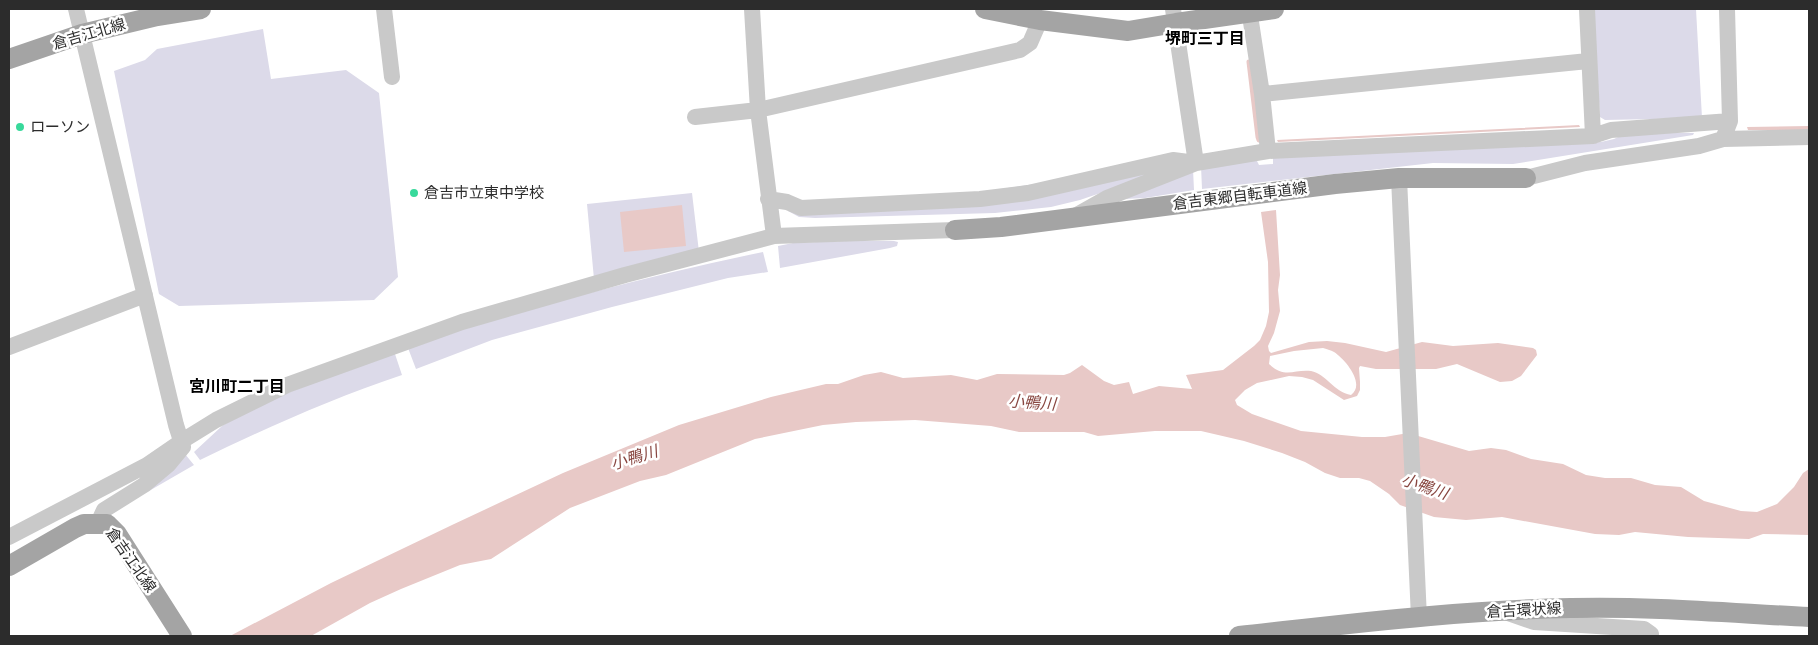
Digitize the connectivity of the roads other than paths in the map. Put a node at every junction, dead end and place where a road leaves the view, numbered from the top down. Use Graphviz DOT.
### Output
graph roads {
  1 [pos="76,9"];
  2 [pos="201,9"];
  3 [pos="384,9"];
  4 [pos="752,9"];
  5 [pos="985,9"];
  6 [pos="1274,9"];
  7 [pos="1586,9"];
  8 [pos="1727,9"];
  9 [pos="1249,10"];
  10 [pos="1174,16"];
  11 [pos="1040,20"];
  12 [pos="82,34"];
  13 [pos="9,59"];
  14 [pos="1588,62"];
  15 [pos="392,77"];
  16 [pos="1262,94"];
  17 [pos="758,110"];
  18 [pos="695,117"];
  19 [pos="1730,121"];
  20 [pos="1593,136"];
  21 [pos="1809,137"];
  22 [pos="1723,140"];
  23 [pos="1268,151"];
  24 [pos="1196,162"];
  25 [pos="1399,178"];
  26 [pos="1526,178"];
  27 [pos="768,199"];
  28 [pos="1073,217"];
  29 [pos="955,230"];
  30 [pos="774,236"];
  31 [pos="145,295"];
  32 [pos="9,347"];
  33 [pos="182,441"];
  34 [pos="98,523"];
  35 [pos="9,537"];
  36 [pos="9,566"];
  37 [pos="1419,611"];
  38 [pos="1503,611"];
  39 [pos="1809,617"];
  40 [pos="1658,635"];
  41 [pos="182,636"];
  42 [pos="1239,636"];
  43 [pos="1616,636"];
  1 -- 12 [label="street"];
  2 -- 12 [label="main road, 倉吉江北線"];
  3 -- 15 [label="street"];
  4 -- 17 [label="street"];
  5 -- 11 [label="main road"];
  6 -- 9 [label="main road"];
  7 -- 14 [label="street"];
  8 -- 19 [label="street"];
  9 -- 10 [label="main road"];
  9 -- 16 [label="street"];
  10 -- 11 [label="main road"];
  10 -- 24 [label="street"];
  11 -- 17 [label="street"];
  12 -- 13 [label="main road, 倉吉江北線"];
  12 -- 31 [label="street"];
  14 -- 16 [label="street"];
  14 -- 20 [label="street"];
  16 -- 23 [label="street"];
  17 -- 18 [label="street"];
  17 -- 27 [label="street"];
  19 -- 20 [label="street"];
  19 -- 22 [label="street"];
  20 -- 23 [label="street"];
  21 -- 22 [label="street"];
  22 -- 26 [label="street"];
  23 -- 24 [label="street"];
  24 -- 27 [label="street"];
  24 -- 28 [label="street"];
  25 -- 26 [label="main road, 倉吉東郷自転車道線"];
  25 -- 28 [label="main road, 倉吉東郷自転車道線"];
  25 -- 37 [label="street"];
  27 -- 30 [label="street"];
  28 -- 29 [label="main road, 倉吉東郷自転車道線"];
  29 -- 30 [label="street"];
  30 -- 33 [label="street"];
  31 -- 32 [label="street"];
  31 -- 33 [label="street"];
  33 -- 34 [label="street"];
  33 -- 35 [label="street"];
  34 -- 36 [label="main road, 倉吉江北線"];
  34 -- 41 [label="main road, 倉吉江北線"];
  37 -- 38 [label="main road, 倉吉環状線"];
  37 -- 42 [label="main road, 倉吉環状線"];
  38 -- 39 [label="main road, 倉吉環状線"];
  38 -- 40 [label="street"];
  40 -- 43 [label="street"];
}
